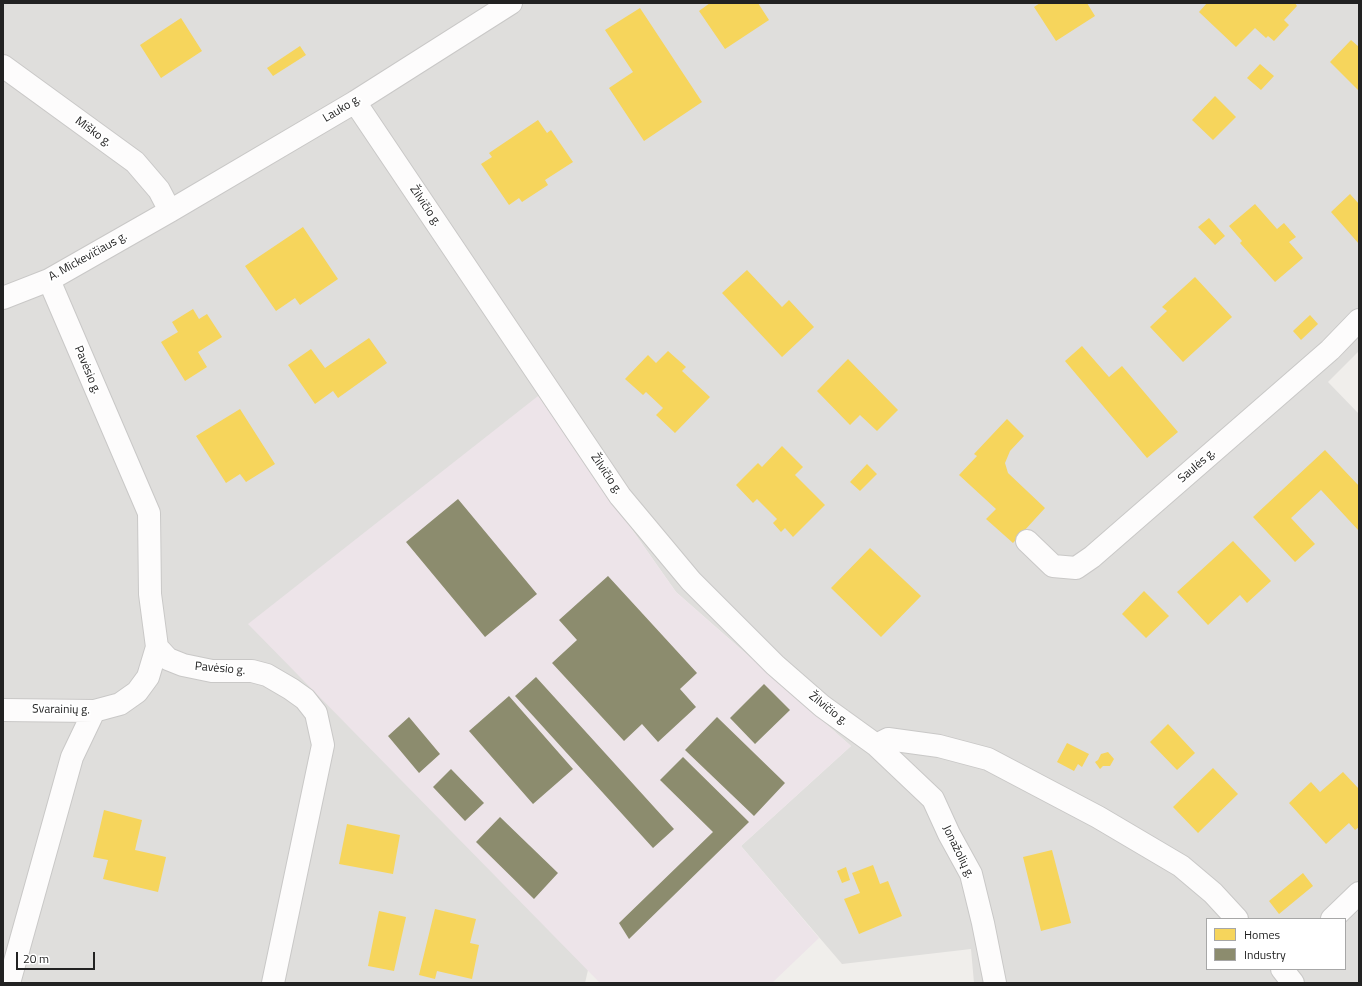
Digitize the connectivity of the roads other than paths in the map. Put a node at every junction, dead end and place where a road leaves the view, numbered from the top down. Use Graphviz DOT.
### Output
graph roads {
  1 [pos="511,3"];
  2 [pos="3,66"];
  3 [pos="355,102"];
  4 [pos="170,211"];
  5 [pos="49,280"];
  6 [pos="3,298"];
  7 [pos="1359,320"];
  8 [pos="1027,541"];
  9 [pos="157,647"];
  10 [pos="3,710"];
  11 [pos="94,711"];
  12 [pos="876,745"];
  13 [pos="1359,894"];
  14 [pos="1236,918"];
  15 [pos="1333,918"];
  16 [pos="1283,970"];
  17 [pos="9,983"];
  18 [pos="273,983"];
  19 [pos="995,983"];
  20 [pos="1293,983"];
  1 -- 3 [label="street, Lauko g."];
  2 -- 4 [label="street, Miško g."];
  3 -- 4 [label="street, Lauko g."];
  3 -- 12 [label="street, Žilvičio g."];
  4 -- 5 [label="street, A. Mickevičiaus g."];
  5 -- 6 [label="street, A. Mickevičiaus g."];
  5 -- 9 [label="street, Pavėsio g."];
  7 -- 8 [label="street, Saulės g."];
  9 -- 11 [label="street, Svarainių g."];
  9 -- 18 [label="street, Pavėsio g."];
  10 -- 11 [label="street, Svarainių g."];
  11 -- 17 [label="street"];
  12 -- 14 [label="street"];
  12 -- 19 [label="street, Jonažolių g."];
  13 -- 15 [label="street"];
  16 -- 20 [label="street"];
}
